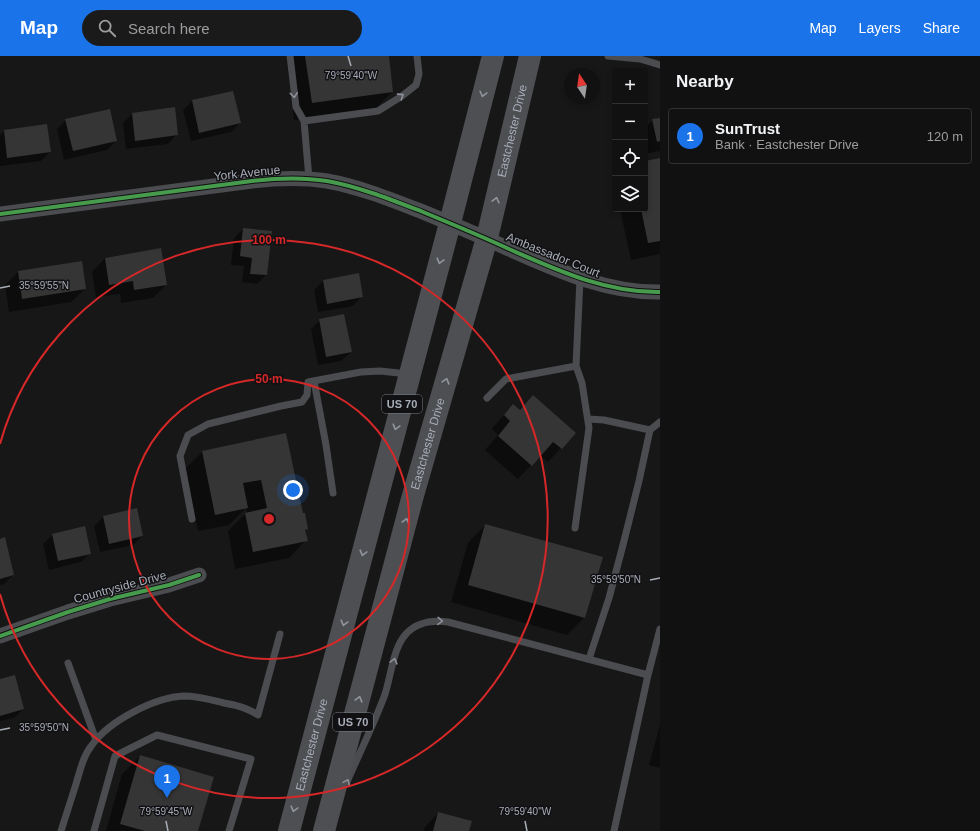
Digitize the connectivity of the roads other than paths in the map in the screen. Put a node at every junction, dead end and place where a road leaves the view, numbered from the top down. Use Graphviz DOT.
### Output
graph roads {
  1 [pos="290,56"];
  2 [pos="417,56"];
  3 [pos="493,56"];
  4 [pos="530,56"];
  5 [pos="608,56"];
  6 [pos="660,65"];
  7 [pos="304,121"];
  8 [pos="309,180"];
  9 [pos="0,214"];
  10 [pos="450,223"];
  11 [pos="486,238"];
  12 [pos="580,279"];
  13 [pos="660,292"];
  14 [pos="576,366"];
  15 [pos="410,374"];
  16 [pos="314,381"];
  17 [pos="487,398"];
  18 [pos="588,419"];
  19 [pos="660,422"];
  20 [pos="650,430"];
  21 [pos="333,493"];
  22 [pos="192,519"];
  23 [pos="576,528"];
  24 [pos="200,575"];
  25 [pos="660,629"];
  26 [pos="280,634"];
  27 [pos="0,636"];
  28 [pos="589,659"];
  29 [pos="68,663"];
  30 [pos="648,675"];
  31 [pos="96,740"];
  32 [pos="61,831"];
  33 [pos="94,831"];
  34 [pos="229,831"];
  35 [pos="288,831"];
  36 [pos="325,831"];
  37 [pos="614,831"];
  1 -- 7 [label="lane, one-way"];
  7 -- 2 [label="lane, one-way"];
  3 -- 10 [label="main road, Eastchester Drive / US 70, one-way"];
  11 -- 4 [label="main road, Eastchester Drive / US 70, one-way"];
  5 -- 6 [label="lane"];
  7 -- 8 [label="lane"];
  8 -- 9 [label="street, York Avenue"];
  8 -- 10 [label="street, York Avenue"];
  10 -- 11 [label="street, York Avenue"];
  10 -- 15 [label="main road, Eastchester Drive / US 70, one-way"];
  11 -- 12 [label="street, Ambassador Court"];
  36 -- 11 [label="main road, Eastchester Drive / US 70, one-way"];
  12 -- 13 [label="street, Ambassador Court"];
  12 -- 14 [label="lane"];
  14 -- 17 [label="lane"];
  14 -- 18 [label="lane"];
  15 -- 16 [label="lane"];
  15 -- 35 [label="main road, Eastchester Drive / US 70, one-way"];
  16 -- 21 [label="lane"];
  16 -- 22 [label="lane"];
  18 -- 20 [label="lane"];
  18 -- 23 [label="lane"];
  19 -- 20 [label="lane"];
  20 -- 28 [label="lane"];
  24 -- 27 [label="street, Countryside Drive"];
  25 -- 30 [label="lane"];
  26 -- 31 [label="lane"];
  28 -- 30 [label="lane"];
  36 -- 28 [label="lane, one-way"];
  29 -- 31 [label="lane"];
  30 -- 37 [label="lane"];
  31 -- 32 [label="lane"];
  33 -- 34 [label="lane"];
}
